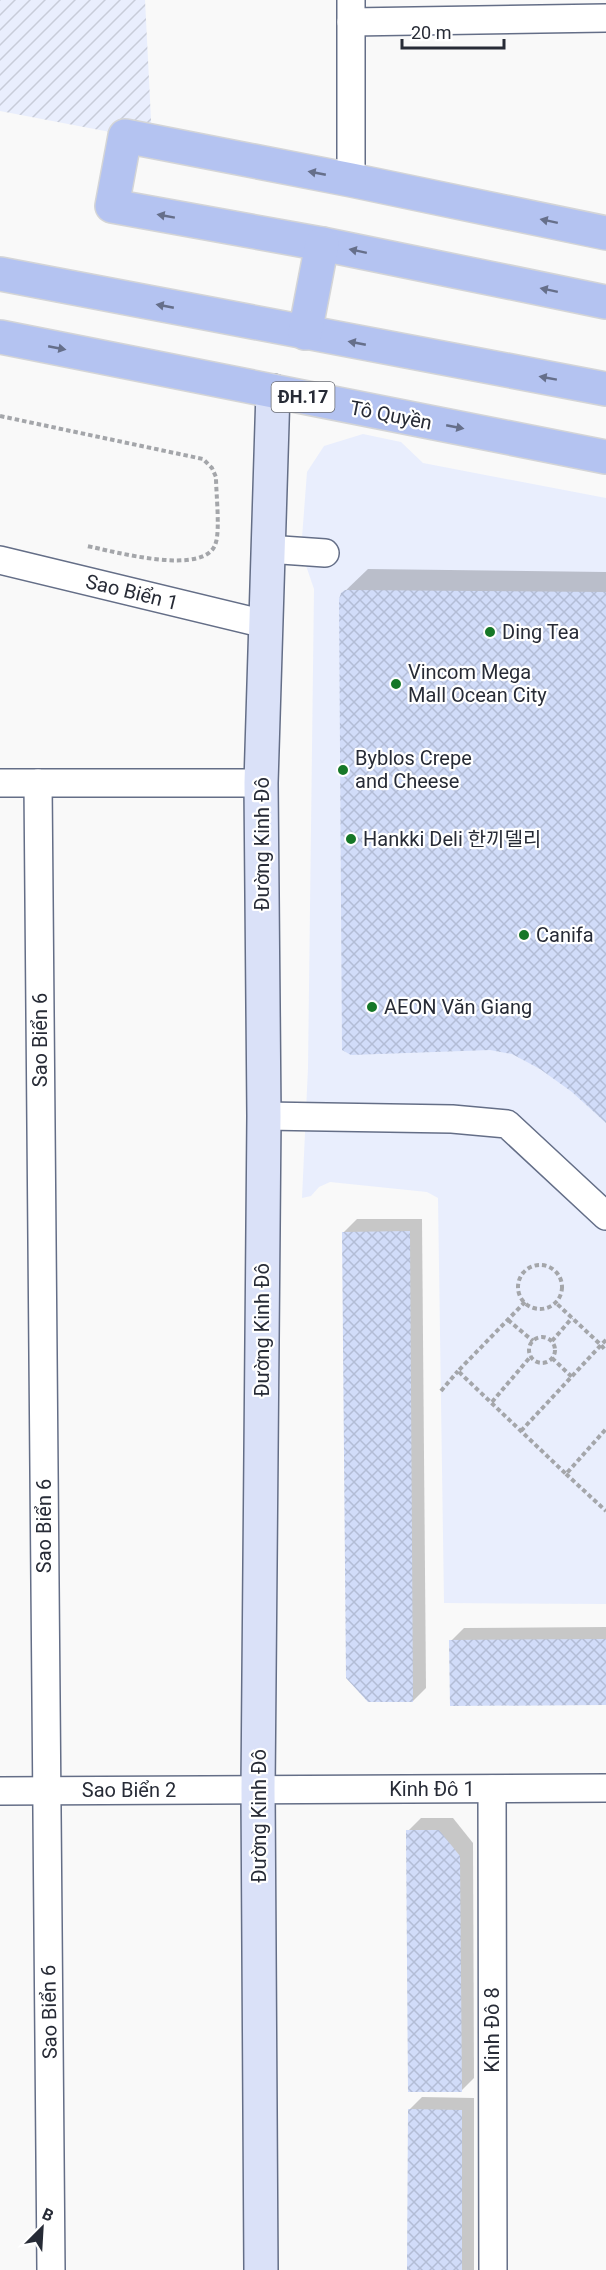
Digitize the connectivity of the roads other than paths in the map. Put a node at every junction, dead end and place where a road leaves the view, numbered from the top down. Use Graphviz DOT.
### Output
graph roads {
  1 [pos="351,11"];
  2 [pos="606,18"];
  3 [pos="351,180"];
  4 [pos="606,233"];
  5 [pos="322,244"];
  6 [pos="0,274"];
  7 [pos="606,302"];
  8 [pos="305,333"];
  9 [pos="0,337"];
  10 [pos="606,389"];
  11 [pos="273,391"];
  12 [pos="606,457"];
  13 [pos="267,549"];
  14 [pos="325,553"];
  15 [pos="0,560"];
  16 [pos="265,624"];
  17 [pos="0,783"];
  18 [pos="38,783"];
  19 [pos="261,783"];
  20 [pos="264,1116"];
  21 [pos="606,1216"];
  22 [pos="606,1788"];
  23 [pos="258,1789"];
  24 [pos="492,1789"];
  25 [pos="0,1791"];
  26 [pos="46,1791"];
  27 [pos="51,2270"];
  28 [pos="261,2270"];
  29 [pos="493,2270"];
  1 -- 2 [label="street"];
  1 -- 3 [label="street"];
  4 -- 3 [label="main road, one-way"];
  3 -- 5 [label="main road"];
  7 -- 5 [label="main road, one-way"];
  5 -- 8 [label="main road"];
  8 -- 6 [label="main road, one-way"];
  10 -- 8 [label="main road, one-way"];
  9 -- 11 [label="main road, Tô Quyền / ĐH.17, one-way"];
  11 -- 12 [label="main road, Tô Quyền / ĐH.17, one-way"];
  11 -- 13 [label="street, Đường Kinh Đô"];
  13 -- 14 [label="street"];
  13 -- 16 [label="street, Đường Kinh Đô"];
  15 -- 16 [label="street, Sao Biển 1"];
  16 -- 19 [label="street, Đường Kinh Đô"];
  17 -- 18 [label="street"];
  18 -- 19 [label="street"];
  18 -- 26 [label="street, Sao Biển 6"];
  19 -- 20 [label="street, Đường Kinh Đô"];
  20 -- 21 [label="street"];
  20 -- 23 [label="street, Đường Kinh Đô"];
  22 -- 24 [label="street, Kinh Đô 1"];
  23 -- 24 [label="street, Kinh Đô 1"];
  23 -- 26 [label="street, Sao Biển 2"];
  23 -- 28 [label="street, Đường Kinh Đô"];
  24 -- 29 [label="street, Kinh Đô 8"];
  25 -- 26 [label="street, Sao Biển 2"];
  26 -- 27 [label="street, Sao Biển 6"];
}
